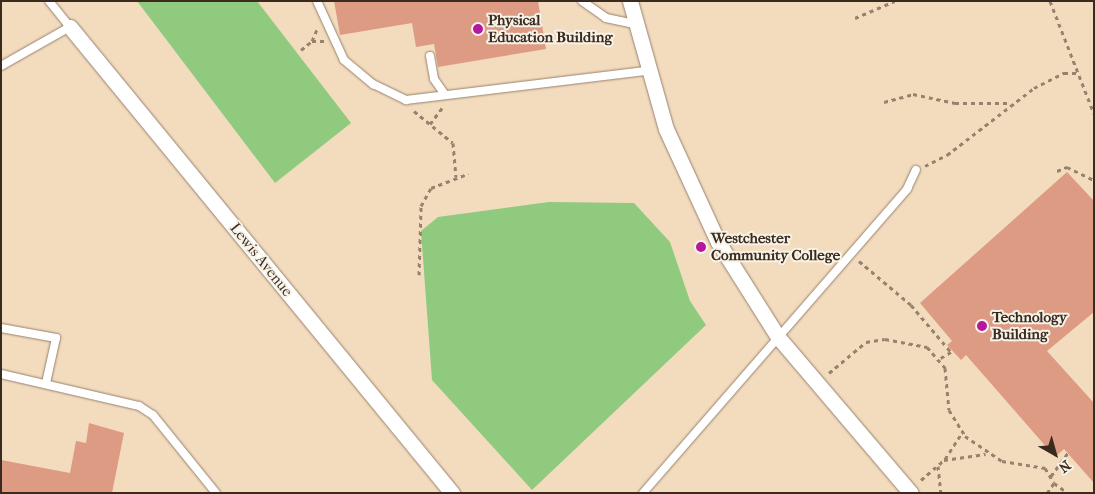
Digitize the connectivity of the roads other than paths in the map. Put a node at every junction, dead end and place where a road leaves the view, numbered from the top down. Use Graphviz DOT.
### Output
graph roads {
  1 [pos="49,1"];
  2 [pos="317,1"];
  3 [pos="582,1"];
  4 [pos="630,1"];
  5 [pos="634,24"];
  6 [pos="70,27"];
  7 [pos="430,56"];
  8 [pos="1,66"];
  9 [pos="647,71"];
  10 [pos="445,95"];
  11 [pos="916,170"];
  12 [pos="1,328"];
  13 [pos="778,337"];
  14 [pos="1,374"];
  15 [pos="46,383"];
  16 [pos="914,488"];
  17 [pos="216,493"];
  18 [pos="452,493"];
  19 [pos="643,493"];
  1 -- 6 [label="lane"];
  2 -- 10 [label="lane"];
  3 -- 5 [label="lane"];
  4 -- 5 [label="street"];
  5 -- 9 [label="street"];
  6 -- 8 [label="lane"];
  6 -- 18 [label="street, Lewis Avenue"];
  7 -- 10 [label="lane"];
  9 -- 10 [label="lane"];
  9 -- 13 [label="street"];
  11 -- 13 [label="lane"];
  12 -- 15 [label="lane"];
  13 -- 16 [label="street"];
  13 -- 19 [label="lane"];
  14 -- 15 [label="lane"];
  15 -- 17 [label="lane"];
}
